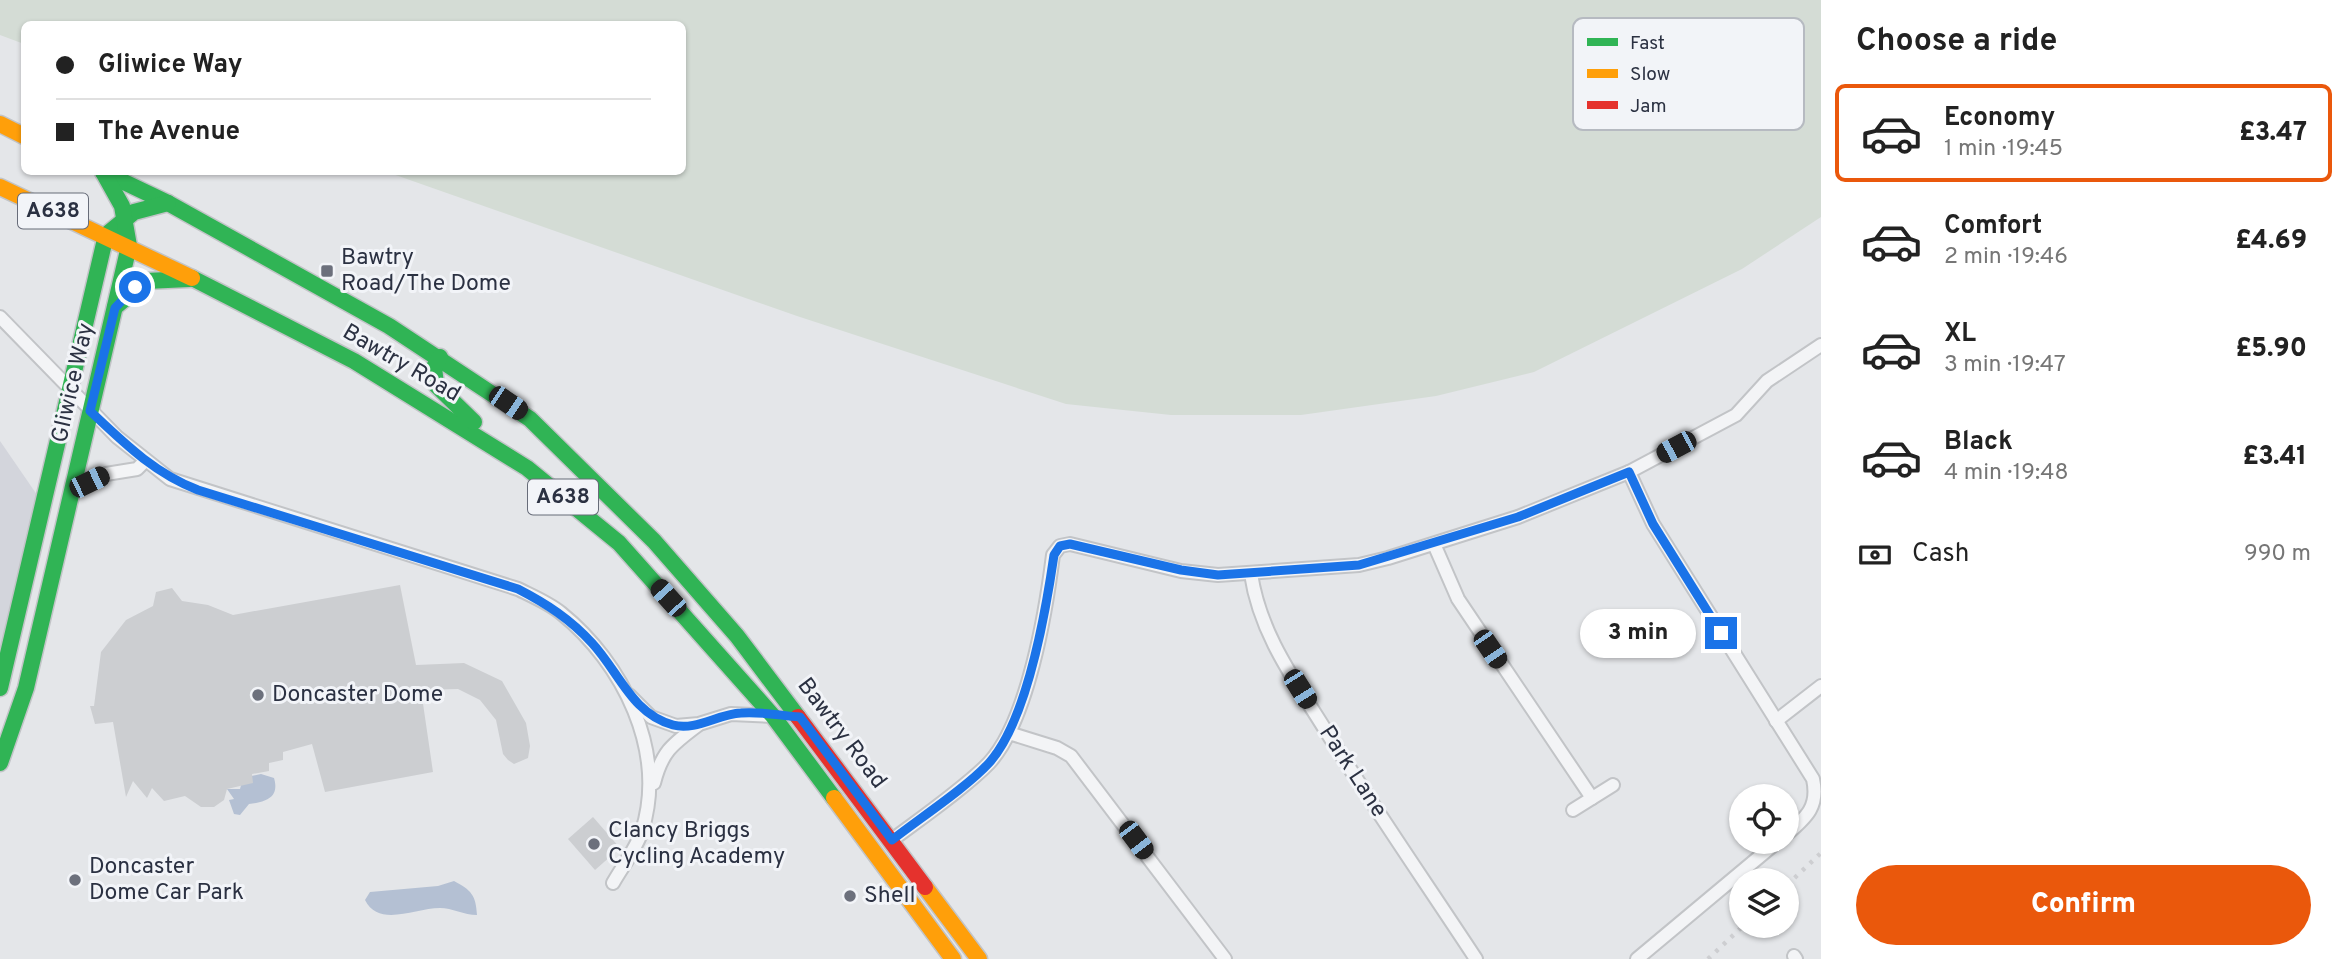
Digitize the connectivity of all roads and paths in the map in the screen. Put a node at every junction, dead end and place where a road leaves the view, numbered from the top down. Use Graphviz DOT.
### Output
graph roads {
  1 [pos="0,124"];
  2 [pos="21,134"];
  3 [pos="105,175"];
  4 [pos="109,175"];
  5 [pos="0,187"];
  6 [pos="169,203"];
  7 [pos="127,214"];
  8 [pos="106,235"];
  9 [pos="129,246"];
  10 [pos="196,280"];
  11 [pos="115,308"];
  12 [pos="0,317"];
  13 [pos="1821,345"];
  14 [pos="440,357"];
  15 [pos="69,387"];
  16 [pos="90,411"];
  17 [pos="145,461"];
  18 [pos="521,463"];
  19 [pos="1629,472"];
  20 [pos="73,491"];
  21 [pos="44,505"];
  22 [pos="1434,544"];
  23 [pos="1251,574"];
  24 [pos="1821,686"];
  25 [pos="0,688"];
  26 [pos="626,692"];
  27 [pos="773,716"];
  28 [pos="800,717"];
  29 [pos="1776,721"];
  30 [pos="699,724"];
  31 [pos="1009,733"];
  32 [pos="0,763"];
  33 [pos="1613,785"];
  34 [pos="1592,798"];
  35 [pos="649,799"];
  36 [pos="1573,810"];
  37 [pos="1799,824"];
  38 [pos="892,840"];
  39 [pos="1763,854"];
  40 [pos="613,883"];
  41 [pos="945,956"];
  42 [pos="979,959"];
  43 [pos="1225,959"];
  44 [pos="1476,959"];
  45 [pos="1637,959"];
  1 -- 2 [label="main road"];
  3 -- 7 [label="main road, Gliwice Way"];
  4 -- 6 [label="main road, Bawtry Road / A638"];
  5 -- 8 [label="main road, Bawtry Road / A638"];
  6 -- 7 [label="main road"];
  6 -- 14 [label="main road, Bawtry Road / A638"];
  7 -- 8 [label="main road"];
  7 -- 9 [label="main road, Gliwice Way"];
  8 -- 9 [label="main road, Bawtry Road / A638"];
  8 -- 15 [label="main road, Gliwice Way"];
  9 -- 10 [label="main road, Bawtry Road / A638"];
  9 -- 11 [label="main road, Gliwice Way"];
  10 -- 11 [label="main road"];
  10 -- 18 [label="main road, Bawtry Road / A638"];
  11 -- 16 [label="main road, Gliwice Way"];
  12 -- 15 [label="street"];
  13 -- 19 [label="street"];
  14 -- 18 [label="main road"];
  14 -- 28 [label="main road, Bawtry Road / A638"];
  15 -- 16 [label="street"];
  15 -- 21 [label="main road, Gliwice Way"];
  16 -- 17 [label="street"];
  16 -- 20 [label="main road, Gliwice Way"];
  17 -- 20 [label="street"];
  17 -- 26 [label="street"];
  18 -- 27 [label="main road, Bawtry Road / A638"];
  19 -- 22 [label="street"];
  19 -- 29 [label="street"];
  20 -- 21 [label="main road"];
  20 -- 32 [label="main road, Gliwice Way"];
  21 -- 25 [label="main road, Gliwice Way"];
  22 -- 23 [label="street"];
  22 -- 34 [label="street"];
  23 -- 31 [label="street"];
  23 -- 44 [label="street, Park Lane"];
  24 -- 29 [label="street"];
  26 -- 30 [label="street"];
  26 -- 35 [label="street"];
  27 -- 28 [label="street"];
  27 -- 30 [label="street"];
  27 -- 41 [label="main road, Bawtry Road / A638"];
  28 -- 38 [label="main road, Bawtry Road / A638"];
  29 -- 37 [label="street"];
  30 -- 35 [label="street"];
  31 -- 38 [label="street"];
  31 -- 43 [label="street"];
  33 -- 34 [label="street"];
  34 -- 36 [label="street"];
  35 -- 40 [label="street"];
  38 -- 42 [label="main road, Bawtry Road / A638"];
  39 -- 45 [label="street"];
}
